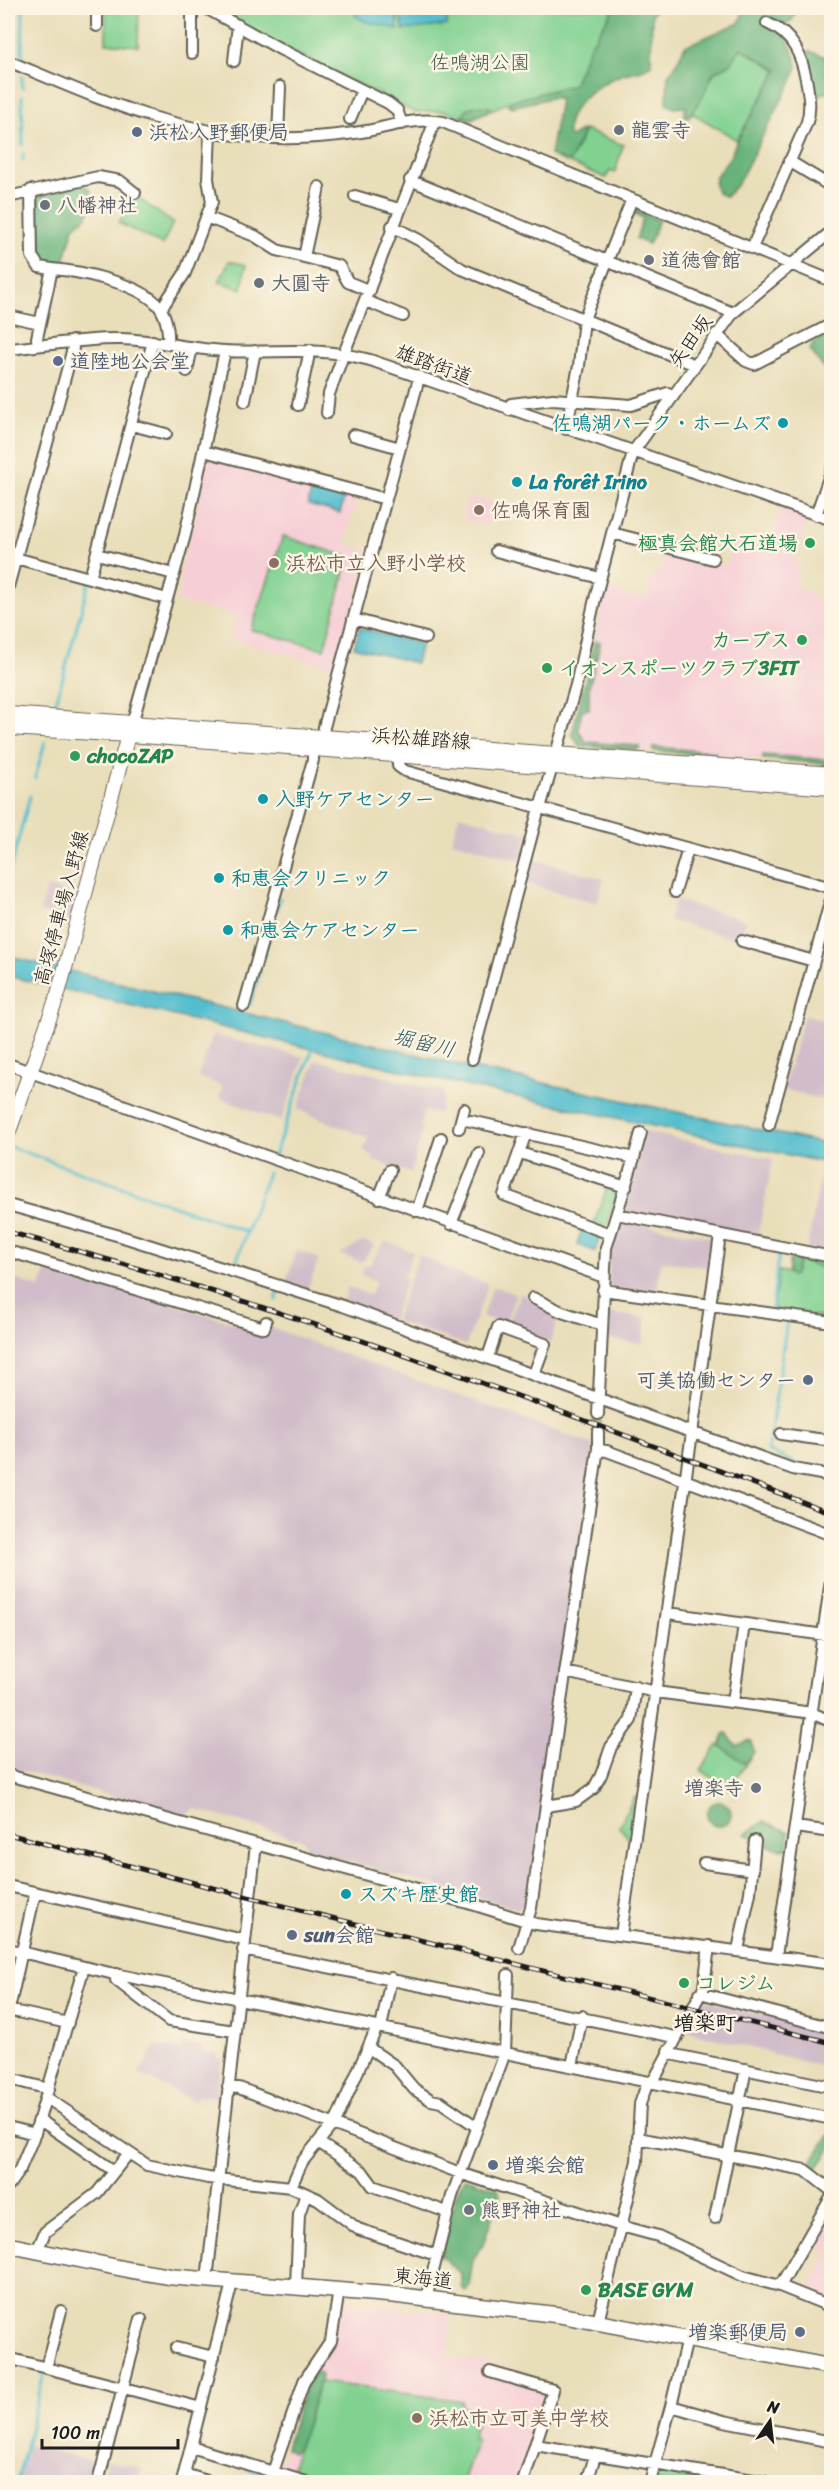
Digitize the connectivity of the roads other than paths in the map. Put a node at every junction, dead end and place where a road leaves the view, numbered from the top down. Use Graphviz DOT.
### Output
graph roads {
  1 [pos="97,8"];
  2 [pos="192,8"];
  3 [pos="206,8"];
  4 [pos="767,23"];
  5 [pos="238,25"];
  6 [pos="98,26"];
  7 [pos="192,53"];
  8 [pos="8,61"];
  9 [pos="234,61"];
  10 [pos="280,87"];
  11 [pos="362,90"];
  12 [pos="350,119"];
  13 [pos="435,121"];
  14 [pos="402,124"];
  15 [pos="210,132"];
  16 [pos="278,138"];
  17 [pos="789,161"];
  18 [pos="410,180"];
  19 [pos="320,187"];
  20 [pos="831,187"];
  21 [pos="31,190"];
  22 [pos="135,193"];
  23 [pos="355,196"];
  24 [pos="8,197"];
  25 [pos="632,199"];
  26 [pos="399,209"];
  27 [pos="206,217"];
  28 [pos="392,226"];
  29 [pos="831,231"];
  30 [pos="752,248"];
  31 [pos="304,257"];
  32 [pos="607,261"];
  33 [pos="791,264"];
  34 [pos="52,268"];
  35 [pos="831,281"];
  36 [pos="368,296"];
  37 [pos="161,309"];
  38 [pos="733,313"];
  39 [pos="8,316"];
  40 [pos="403,316"];
  41 [pos="584,319"];
  42 [pos="40,323"];
  43 [pos="831,324"];
  44 [pos="716,334"];
  45 [pos="72,341"];
  46 [pos="153,341"];
  47 [pos="168,343"];
  48 [pos="38,345"];
  49 [pos="192,347"];
  50 [pos="8,349"];
  51 [pos="310,350"];
  52 [pos="225,351"];
  53 [pos="255,351"];
  54 [pos="344,353"];
  55 [pos="695,365"];
  56 [pos="187,371"];
  57 [pos="419,378"];
  58 [pos="673,397"];
  59 [pos="574,399"];
  60 [pos="245,401"];
  61 [pos="298,405"];
  62 [pos="509,410"];
  63 [pos="327,413"];
  64 [pos="132,425"];
  65 [pos="566,429"];
  66 [pos="166,434"];
  67 [pos="353,435"];
  68 [pos="400,448"];
  69 [pos="204,451"];
  70 [pos="633,452"];
  71 [pos="831,469"];
  72 [pos="386,499"];
  73 [pos="816,514"];
  74 [pos="831,520"];
  75 [pos="612,533"];
  76 [pos="496,551"];
  77 [pos="97,554"];
  78 [pos="12,557"];
  79 [pos="712,558"];
  80 [pos="174,574"];
  81 [pos="90,578"];
  82 [pos="600,578"];
  83 [pos="8,587"];
  84 [pos="167,599"];
  85 [pos="353,619"];
  86 [pos="426,638"];
  87 [pos="8,714"];
  88 [pos="8,728"];
  89 [pos="130,729"];
  90 [pos="323,737"];
  91 [pos="313,749"];
  92 [pos="398,756"];
  93 [pos="554,761"];
  94 [pos="831,774"];
  95 [pos="831,788"];
  96 [pos="539,808"];
  97 [pos="687,849"];
  98 [pos="831,888"];
  99 [pos="675,892"];
  100 [pos="831,895"];
  101 [pos="742,941"];
  102 [pos="814,961"];
  103 [pos="244,1006"];
  104 [pos="472,1059"];
  105 [pos="8,1064"];
  106 [pos="30,1072"];
  107 [pos="462,1119"];
  108 [pos="769,1125"];
  109 [pos="526,1133"];
  110 [pos="640,1133"];
  111 [pos="8,1134"];
  112 [pos="441,1138"];
  113 [pos="479,1153"];
  114 [pos="520,1153"];
  115 [pos="634,1158"];
  116 [pos="390,1170"];
  117 [pos="626,1187"];
  118 [pos="379,1198"];
  119 [pos="8,1205"];
  120 [pos="417,1211"];
  121 [pos="617,1214"];
  122 [pos="452,1224"];
  123 [pos="610,1234"];
  124 [pos="720,1235"];
  125 [pos="8,1251"];
  126 [pos="831,1257"];
  127 [pos="604,1277"];
  128 [pos="603,1290"];
  129 [pos="533,1298"];
  130 [pos="710,1305"];
  131 [pos="266,1322"];
  132 [pos="831,1322"];
  133 [pos="602,1325"];
  134 [pos="488,1357"];
  135 [pos="534,1374"];
  136 [pos="598,1398"];
  137 [pos="598,1414"];
  138 [pos="598,1432"];
  139 [pos="692,1432"];
  140 [pos="781,1434"];
  141 [pos="831,1441"];
  142 [pos="598,1450"];
  143 [pos="831,1476"];
  144 [pos="686,1481"];
  145 [pos="831,1535"];
  146 [pos="831,1579"];
  147 [pos="668,1613"];
  148 [pos="744,1624"];
  149 [pos="827,1635"];
  150 [pos="565,1672"];
  151 [pos="636,1687"];
  152 [pos="656,1692"];
  153 [pos="733,1702"];
  154 [pos="812,1713"];
  155 [pos="831,1722"];
  156 [pos="8,1775"];
  157 [pos="546,1806"];
  158 [pos="795,1827"];
  159 [pos="831,1832"];
  160 [pos="755,1841"];
  161 [pos="256,1844"];
  162 [pos="704,1863"];
  163 [pos="753,1870"];
  164 [pos="8,1886"];
  165 [pos="35,1893"];
  166 [pos="527,1922"];
  167 [pos="621,1935"];
  168 [pos="243,1945"];
  169 [pos="709,1946"];
  170 [pos="519,1948"];
  171 [pos="8,1949"];
  172 [pos="738,1950"];
  173 [pos="22,1952"];
  174 [pos="776,1956"];
  175 [pos="831,1964"];
  176 [pos="84,1967"];
  177 [pos="117,1974"];
  178 [pos="508,1975"];
  179 [pos="391,1978"];
  180 [pos="700,1993"];
  181 [pos="238,1999"];
  182 [pos="507,2001"];
  183 [pos="8,2011"];
  184 [pos="582,2016"];
  185 [pos="68,2023"];
  186 [pos="379,2027"];
  187 [pos="831,2028"];
  188 [pos="234,2031"];
  189 [pos="675,2037"];
  190 [pos="369,2048"];
  191 [pos="668,2051"];
  192 [pos="505,2053"];
  193 [pos="8,2066"];
  194 [pos="572,2066"];
  195 [pos="746,2069"];
  196 [pos="651,2082"];
  197 [pos="228,2086"];
  198 [pos="831,2086"];
  199 [pos="48,2094"];
  200 [pos="739,2100"];
  201 [pos="831,2119"];
  202 [pos="40,2120"];
  203 [pos="334,2124"];
  204 [pos="8,2127"];
  205 [pos="477,2127"];
  206 [pos="35,2134"];
  207 [pos="638,2138"];
  208 [pos="318,2142"];
  209 [pos="129,2153"];
  210 [pos="728,2155"];
  211 [pos="114,2171"];
  212 [pos="460,2173"];
  213 [pos="218,2179"];
  214 [pos="8,2186"];
  215 [pos="291,2187"];
  216 [pos="831,2191"];
  217 [pos="306,2194"];
  218 [pos="831,2196"];
  219 [pos="447,2212"];
  220 [pos="715,2218"];
  221 [pos="621,2226"];
  222 [pos="8,2245"];
  223 [pos="37,2251"];
  224 [pos="436,2255"];
  225 [pos="207,2280"];
  226 [pos="232,2283"];
  227 [pos="780,2286"];
  228 [pos="296,2287"];
  229 [pos="339,2290"];
  230 [pos="426,2299"];
  231 [pos="831,2307"];
  232 [pos="61,2311"];
  233 [pos="141,2319"];
  234 [pos="597,2322"];
  235 [pos="687,2339"];
  236 [pos="176,2348"];
  237 [pos="214,2357"];
  238 [pos="8,2358"];
  239 [pos="831,2367"];
  240 [pos="46,2368"];
  241 [pos="490,2372"];
  242 [pos="123,2388"];
  243 [pos="671,2406"];
  244 [pos="201,2408"];
  245 [pos="831,2442"];
  246 [pos="535,2445"];
  247 [pos="191,2447"];
  248 [pos="595,2456"];
  249 [pos="655,2465"];
  250 [pos="273,2472"];
  251 [pos="183,2478"];
  252 [pos="98,2482"];
  253 [pos="210,2482"];
  254 [pos="306,2482"];
  255 [pos="524,2482"];
  256 [pos="587,2482"];
  257 [pos="650,2482"];
  258 [pos="766,2482"];
  1 -- 6 [label="street"];
  2 -- 7 [label="street"];
  3 -- 5 [label="street"];
  4 -- 17 [label="street"];
  5 -- 9 [label="street"];
  5 -- 11 [label="street"];
  8 -- 15 [label="street"];
  10 -- 16 [label="street"];
  11 -- 12 [label="street"];
  11 -- 14 [label="street"];
  13 -- 14 [label="street"];
  13 -- 18 [label="street"];
  13 -- 25 [label="street"];
  14 -- 16 [label="street"];
  15 -- 16 [label="street"];
  15 -- 27 [label="street"];
  17 -- 20 [label="street"];
  17 -- 30 [label="street"];
  18 -- 26 [label="street"];
  18 -- 32 [label="street"];
  19 -- 31 [label="street"];
  21 -- 22 [label="street"];
  21 -- 24 [label="street"];
  21 -- 34 [label="street"];
  23 -- 26 [label="street"];
  25 -- 30 [label="street"];
  25 -- 32 [label="street"];
  26 -- 28 [label="street"];
  27 -- 31 [label="street"];
  27 -- 37 [label="street"];
  28 -- 36 [label="street"];
  28 -- 41 [label="street"];
  29 -- 33 [label="street, 矢田坂"];
  30 -- 33 [label="street"];
  31 -- 36 [label="street"];
  32 -- 38 [label="street"];
  32 -- 41 [label="street"];
  33 -- 35 [label="street"];
  33 -- 38 [label="street, 矢田坂"];
  34 -- 37 [label="street"];
  34 -- 42 [label="street"];
  36 -- 40 [label="street"];
  36 -- 54 [label="street"];
  37 -- 47 [label="street"];
  38 -- 44 [label="street, 矢田坂"];
  39 -- 42 [label="street"];
  41 -- 55 [label="street"];
  41 -- 59 [label="street"];
  42 -- 48 [label="street"];
  43 -- 44 [label="street"];
  44 -- 55 [label="street, 矢田坂"];
  45 -- 46 [label="street, 雄踏街道"];
  45 -- 48 [label="street, 雄踏街道"];
  45 -- 78 [label="street"];
  46 -- 47 [label="street, 雄踏街道"];
  46 -- 64 [label="street"];
  47 -- 49 [label="street, 雄踏街道"];
  48 -- 50 [label="street, 雄踏街道"];
  49 -- 52 [label="street, 雄踏街道"];
  49 -- 56 [label="street"];
  51 -- 53 [label="street, 雄踏街道"];
  51 -- 54 [label="street, 雄踏街道"];
  51 -- 61 [label="street"];
  52 -- 53 [label="street, 雄踏街道"];
  52 -- 69 [label="street"];
  53 -- 60 [label="street"];
  54 -- 57 [label="street, 雄踏街道"];
  54 -- 63 [label="street"];
  55 -- 58 [label="street, 矢田坂"];
  57 -- 62 [label="street, 雄踏街道"];
  57 -- 68 [label="street"];
  58 -- 59 [label="street"];
  58 -- 70 [label="street, 矢田坂"];
  59 -- 62 [label="street"];
  59 -- 65 [label="street"];
  62 -- 65 [label="street, 雄踏街道"];
  64 -- 66 [label="street"];
  64 -- 77 [label="street"];
  65 -- 70 [label="street, 雄踏街道"];
  67 -- 68 [label="street"];
  68 -- 72 [label="street"];
  69 -- 72 [label="street"];
  69 -- 80 [label="street"];
  70 -- 73 [label="street, 雄踏街道"];
  70 -- 75 [label="street"];
  71 -- 73 [label="street"];
  72 -- 85 [label="street"];
  73 -- 74 [label="street, 雄踏街道"];
  75 -- 79 [label="street"];
  75 -- 82 [label="street"];
  76 -- 82 [label="street"];
  77 -- 80 [label="street"];
  77 -- 81 [label="street"];
  78 -- 81 [label="street"];
  78 -- 83 [label="street"];
  80 -- 84 [label="street"];
  81 -- 84 [label="street"];
  82 -- 93 [label="street"];
  84 -- 89 [label="street"];
  85 -- 86 [label="street"];
  85 -- 90 [label="street"];
  87 -- 89 [label="main road, 浜松雄踏線"];
  88 -- 89 [label="main road, 浜松雄踏線"];
  89 -- 90 [label="main road, 浜松雄踏線"];
  89 -- 91 [label="main road, 浜松雄踏線"];
  89 -- 106 [label="main road, 高塚停車場入野線"];
  90 -- 93 [label="main road, 浜松雄踏線"];
  91 -- 92 [label="main road, 浜松雄踏線"];
  91 -- 103 [label="street"];
  92 -- 93 [label="main road, 浜松雄踏線"];
  92 -- 96 [label="street"];
  93 -- 94 [label="main road, 浜松雄踏線"];
  93 -- 95 [label="main road, 浜松雄踏線"];
  93 -- 96 [label="street"];
  96 -- 97 [label="street"];
  96 -- 104 [label="street"];
  97 -- 98 [label="street"];
  97 -- 99 [label="street"];
  100 -- 102 [label="street"];
  101 -- 102 [label="street"];
  102 -- 108 [label="street"];
  105 -- 106 [label="street"];
  106 -- 111 [label="main road, 高塚停車場入野線"];
  106 -- 118 [label="street"];
  107 -- 109 [label="street"];
  109 -- 114 [label="street"];
  109 -- 115 [label="street"];
  110 -- 115 [label="street"];
  112 -- 120 [label="street"];
  113 -- 122 [label="street"];
  114 -- 117 [label="street"];
  114 -- 123 [label="street"];
  115 -- 117 [label="street"];
  116 -- 118 [label="street"];
  117 -- 121 [label="street"];
  118 -- 120 [label="street"];
  119 -- 134 [label="street"];
  120 -- 122 [label="street"];
  121 -- 123 [label="street"];
  121 -- 124 [label="street"];
  122 -- 127 [label="street"];
  123 -- 127 [label="street"];
  124 -- 126 [label="street"];
  124 -- 130 [label="street"];
  125 -- 131 [label="street"];
  127 -- 128 [label="street"];
  128 -- 130 [label="street"];
  128 -- 133 [label="street"];
  129 -- 133 [label="street"];
  130 -- 132 [label="street"];
  130 -- 139 [label="street"];
  133 -- 136 [label="street"];
  134 -- 135 [label="street"];
  134 -- 135 [label="street"];
  135 -- 136 [label="street"];
  136 -- 137 [label="street"];
  136 -- 139 [label="street"];
  138 -- 142 [label="street"];
  139 -- 143 [label="street"];
  139 -- 144 [label="street"];
  140 -- 141 [label="street"];
  142 -- 144 [label="street"];
  142 -- 150 [label="street"];
  144 -- 145 [label="street"];
  144 -- 147 [label="street"];
  146 -- 149 [label="street"];
  147 -- 148 [label="street"];
  147 -- 152 [label="street"];
  148 -- 149 [label="street"];
  148 -- 153 [label="street"];
  149 -- 154 [label="street"];
  150 -- 151 [label="street"];
  150 -- 157 [label="street"];
  151 -- 152 [label="street"];
  151 -- 157 [label="street"];
  152 -- 153 [label="street"];
  152 -- 167 [label="street"];
  153 -- 154 [label="street"];
  154 -- 155 [label="street"];
  154 -- 158 [label="street"];
  156 -- 161 [label="street"];
  157 -- 166 [label="street"];
  158 -- 159 [label="street"];
  158 -- 174 [label="street"];
  160 -- 163 [label="street"];
  161 -- 166 [label="street"];
  161 -- 168 [label="street"];
  162 -- 163 [label="street"];
  163 -- 172 [label="street"];
  164 -- 165 [label="street"];
  165 -- 168 [label="street"];
  165 -- 173 [label="street"];
  166 -- 167 [label="street"];
  166 -- 170 [label="street"];
  167 -- 169 [label="street"];
  168 -- 179 [label="street"];
  168 -- 181 [label="street"];
  169 -- 172 [label="street"];
  169 -- 180 [label="street"];
  171 -- 173 [label="street"];
  172 -- 174 [label="street"];
  173 -- 176 [label="street"];
  173 -- 183 [label="street"];
  174 -- 175 [label="street"];
  176 -- 177 [label="street"];
  176 -- 185 [label="street"];
  177 -- 181 [label="street"];
  177 -- 188 [label="street"];
  178 -- 182 [label="street"];
  179 -- 182 [label="street"];
  179 -- 186 [label="street"];
  180 -- 187 [label="street"];
  180 -- 189 [label="street"];
  181 -- 186 [label="street"];
  181 -- 188 [label="street"];
  182 -- 184 [label="street"];
  182 -- 192 [label="street"];
  183 -- 185 [label="street"];
  184 -- 189 [label="street"];
  184 -- 194 [label="street"];
  185 -- 199 [label="street"];
  186 -- 190 [label="street"];
  186 -- 192 [label="street"];
  188 -- 197 [label="street"];
  189 -- 191 [label="street"];
  190 -- 203 [label="street"];
  190 -- 205 [label="street"];
  191 -- 195 [label="street"];
  191 -- 196 [label="street"];
  192 -- 194 [label="street"];
  192 -- 205 [label="street"];
  193 -- 199 [label="street"];
  194 -- 196 [label="street"];
  195 -- 198 [label="street"];
  195 -- 200 [label="street"];
  196 -- 200 [label="street"];
  196 -- 207 [label="street"];
  197 -- 203 [label="street"];
  197 -- 213 [label="street"];
  199 -- 202 [label="street"];
  199 -- 209 [label="street"];
  200 -- 201 [label="street"];
  200 -- 210 [label="street"];
  202 -- 206 [label="street"];
  202 -- 211 [label="street"];
  203 -- 208 [label="street"];
  203 -- 212 [label="street"];
  204 -- 206 [label="street"];
  205 -- 212 [label="street"];
  206 -- 214 [label="street"];
  207 -- 210 [label="street"];
  207 -- 221 [label="street"];
  208 -- 215 [label="street"];
  208 -- 219 [label="street"];
  209 -- 211 [label="street"];
  209 -- 213 [label="street"];
  210 -- 216 [label="street"];
  210 -- 220 [label="street"];
  211 -- 223 [label="street"];
  212 -- 219 [label="street"];
  212 -- 221 [label="street"];
  213 -- 215 [label="street"];
  213 -- 225 [label="street"];
  215 -- 217 [label="street"];
  217 -- 224 [label="street"];
  217 -- 228 [label="street"];
  218 -- 227 [label="street"];
  219 -- 224 [label="street"];
  221 -- 227 [label="street"];
  221 -- 234 [label="street"];
  222 -- 223 [label="highway, 東海道"];
  223 -- 225 [label="highway, 東海道"];
  224 -- 230 [label="street"];
  225 -- 226 [label="highway, 東海道"];
  226 -- 228 [label="highway, 東海道"];
  226 -- 237 [label="street"];
  227 -- 231 [label="street"];
  228 -- 229 [label="highway, 東海道"];
  229 -- 230 [label="highway, 東海道"];
  229 -- 250 [label="street"];
  230 -- 234 [label="highway, 東海道"];
  232 -- 240 [label="street"];
  233 -- 242 [label="street"];
  234 -- 235 [label="highway, 東海道"];
  235 -- 239 [label="highway, 東海道"];
  235 -- 243 [label="street"];
  236 -- 237 [label="street"];
  237 -- 244 [label="street"];
  238 -- 240 [label="street"];
  240 -- 242 [label="street"];
  241 -- 246 [label="street"];
  242 -- 244 [label="street"];
  242 -- 252 [label="street"];
  243 -- 245 [label="street"];
  243 -- 249 [label="street"];
  244 -- 247 [label="street"];
  246 -- 248 [label="street"];
  246 -- 255 [label="street"];
  247 -- 250 [label="street"];
  247 -- 251 [label="street"];
  248 -- 249 [label="street"];
  248 -- 256 [label="street"];
  249 -- 257 [label="street"];
  249 -- 258 [label="street"];
  250 -- 254 [label="street"];
  251 -- 253 [label="street"];
}
